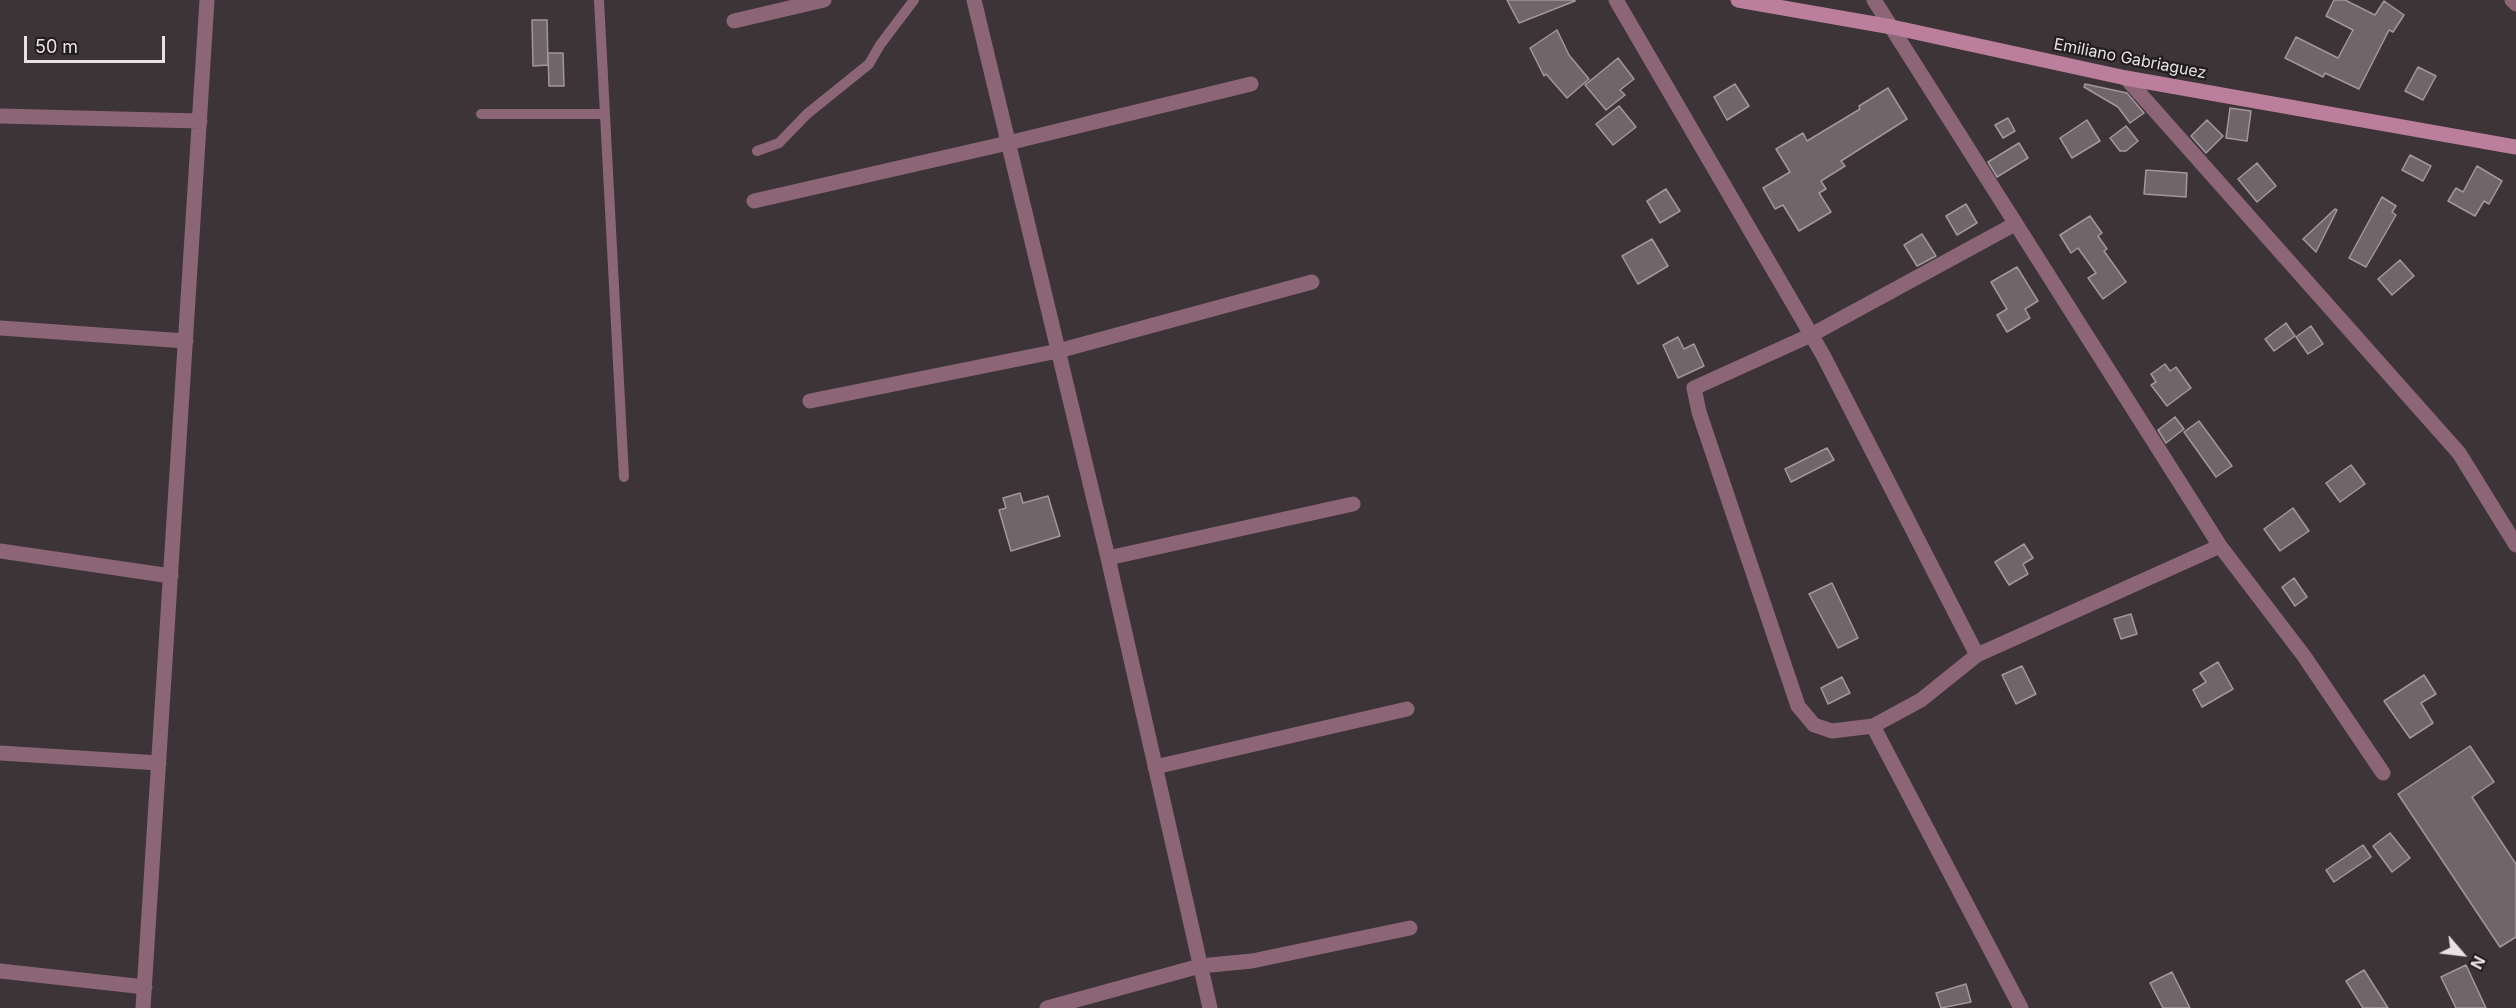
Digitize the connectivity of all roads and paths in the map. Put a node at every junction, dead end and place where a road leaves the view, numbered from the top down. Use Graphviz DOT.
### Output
graph roads {
  1 [pos="207,0"];
  2 [pos="599,0"];
  3 [pos="824,0"];
  4 [pos="914,0"];
  5 [pos="974,0"];
  6 [pos="1616,0"];
  7 [pos="1738,0"];
  8 [pos="1874,0"];
  9 [pos="2512,0"];
  10 [pos="2516,4"];
  11 [pos="734,21"];
  12 [pos="1892,27"];
  13 [pos="2126,78"];
  14 [pos="1251,84"];
  15 [pos="481,114"];
  16 [pos="605,114"];
  17 [pos="0,116"];
  18 [pos="200,121"];
  19 [pos="1008,143"];
  20 [pos="2516,147"];
  21 [pos="757,151"];
  22 [pos="754,201"];
  23 [pos="2015,224"];
  24 [pos="1312,282"];
  25 [pos="0,328"];
  26 [pos="1811,335"];
  27 [pos="186,341"];
  28 [pos="1058,351"];
  29 [pos="810,401"];
  30 [pos="624,477"];
  31 [pos="1353,504"];
  32 [pos="2516,545"];
  33 [pos="2220,546"];
  34 [pos="0,551"];
  35 [pos="1108,558"];
  36 [pos="171,576"];
  37 [pos="1977,655"];
  38 [pos="1407,709"];
  39 [pos="1873,726"];
  40 [pos="0,753"];
  41 [pos="159,763"];
  42 [pos="1155,767"];
  43 [pos="2383,773"];
  44 [pos="1410,928"];
  45 [pos="1200,966"];
  46 [pos="0,971"];
  47 [pos="145,987"];
  48 [pos="143,1008"];
  49 [pos="1047,1008"];
  50 [pos="1210,1008"];
  51 [pos="2021,1008"];
  1 -- 18 [label="street"];
  2 -- 16 [label="lane"];
  3 -- 11 [label="street"];
  4 -- 21 [label="lane"];
  5 -- 19 [label="street"];
  6 -- 26 [label="street"];
  7 -- 12 [label="main road, Emiliano Gabriaguez"];
  8 -- 12 [label="street"];
  9 -- 10 [label="street"];
  12 -- 13 [label="main road, Emiliano Gabriaguez"];
  12 -- 23 [label="street"];
  13 -- 20 [label="main road, Emiliano Gabriaguez"];
  13 -- 32 [label="street"];
  14 -- 19 [label="street"];
  15 -- 16 [label="lane"];
  16 -- 30 [label="lane"];
  17 -- 18 [label="street"];
  18 -- 27 [label="street"];
  19 -- 22 [label="street"];
  19 -- 28 [label="street"];
  23 -- 26 [label="street"];
  23 -- 33 [label="street"];
  24 -- 28 [label="street"];
  25 -- 27 [label="street"];
  26 -- 37 [label="street"];
  26 -- 39 [label="street"];
  27 -- 36 [label="street"];
  28 -- 29 [label="street"];
  28 -- 35 [label="street"];
  31 -- 35 [label="street"];
  33 -- 37 [label="street"];
  33 -- 43 [label="street"];
  34 -- 36 [label="street"];
  35 -- 42 [label="street"];
  36 -- 41 [label="street"];
  37 -- 39 [label="street"];
  38 -- 42 [label="street"];
  39 -- 51 [label="street"];
  40 -- 41 [label="street"];
  41 -- 47 [label="street"];
  42 -- 45 [label="street"];
  44 -- 45 [label="street"];
  45 -- 49 [label="street"];
  45 -- 50 [label="street"];
  46 -- 47 [label="street"];
  47 -- 48 [label="street"];
}
